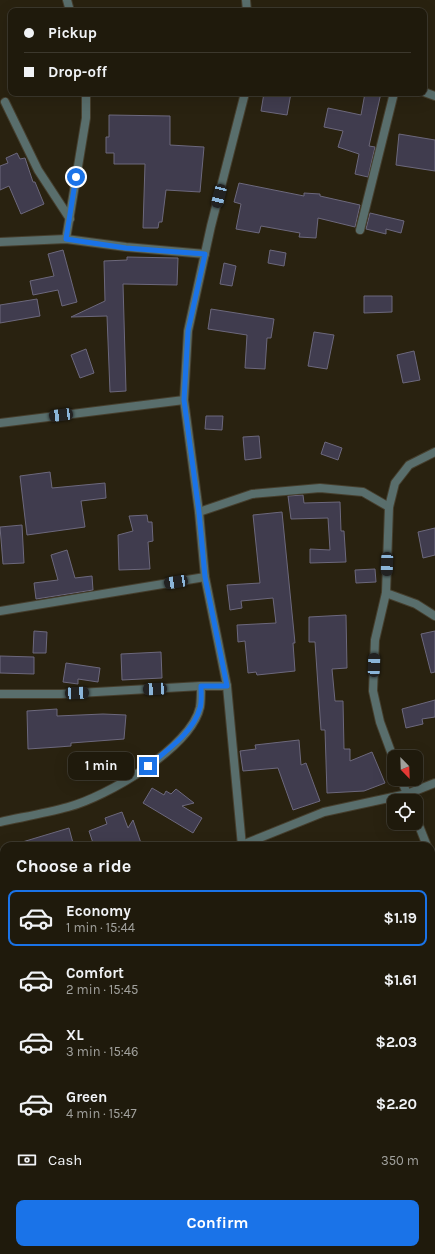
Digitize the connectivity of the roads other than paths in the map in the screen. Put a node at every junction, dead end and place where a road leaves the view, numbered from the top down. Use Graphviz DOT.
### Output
graph roads {
  1 [pos="86,96"];
  2 [pos="244,96"];
  3 [pos="393,96"];
  4 [pos="5,102"];
  5 [pos="70,219"];
  6 [pos="360,230"];
  7 [pos="66,239"];
  8 [pos="0,242"];
  9 [pos="205,254"];
  10 [pos="184,400"];
  11 [pos="0,423"];
  12 [pos="435,452"];
  13 [pos="389,507"];
  14 [pos="199,512"];
  15 [pos="205,577"];
  16 [pos="386,593"];
  17 [pos="0,611"];
  18 [pos="435,616"];
  19 [pos="201,686"];
  20 [pos="227,686"];
  21 [pos="0,694"];
  22 [pos="390,750"];
  23 [pos="435,783"];
  24 [pos="415,794"];
  25 [pos="387,802"];
  26 [pos="0,822"];
  27 [pos="421,830"];
  28 [pos="242,842"];
  29 [pos="249,842"];
  30 [pos="425,842"];
  1 -- 5 [label="street"];
  2 -- 9 [label="street"];
  3 -- 6 [label="street"];
  4 -- 5 [label="street"];
  5 -- 7 [label="street"];
  7 -- 8 [label="street"];
  7 -- 9 [label="street"];
  9 -- 10 [label="street"];
  10 -- 11 [label="street"];
  10 -- 14 [label="street"];
  12 -- 13 [label="street"];
  13 -- 14 [label="street"];
  13 -- 16 [label="street"];
  14 -- 15 [label="street"];
  15 -- 17 [label="street"];
  15 -- 20 [label="street"];
  16 -- 18 [label="street"];
  16 -- 22 [label="street"];
  19 -- 20 [label="street"];
  19 -- 21 [label="street"];
  19 -- 26 [label="street"];
  20 -- 28 [label="street"];
  23 -- 24 [label="street"];
  25 -- 29 [label="street"];
  27 -- 30 [label="street"];
}
